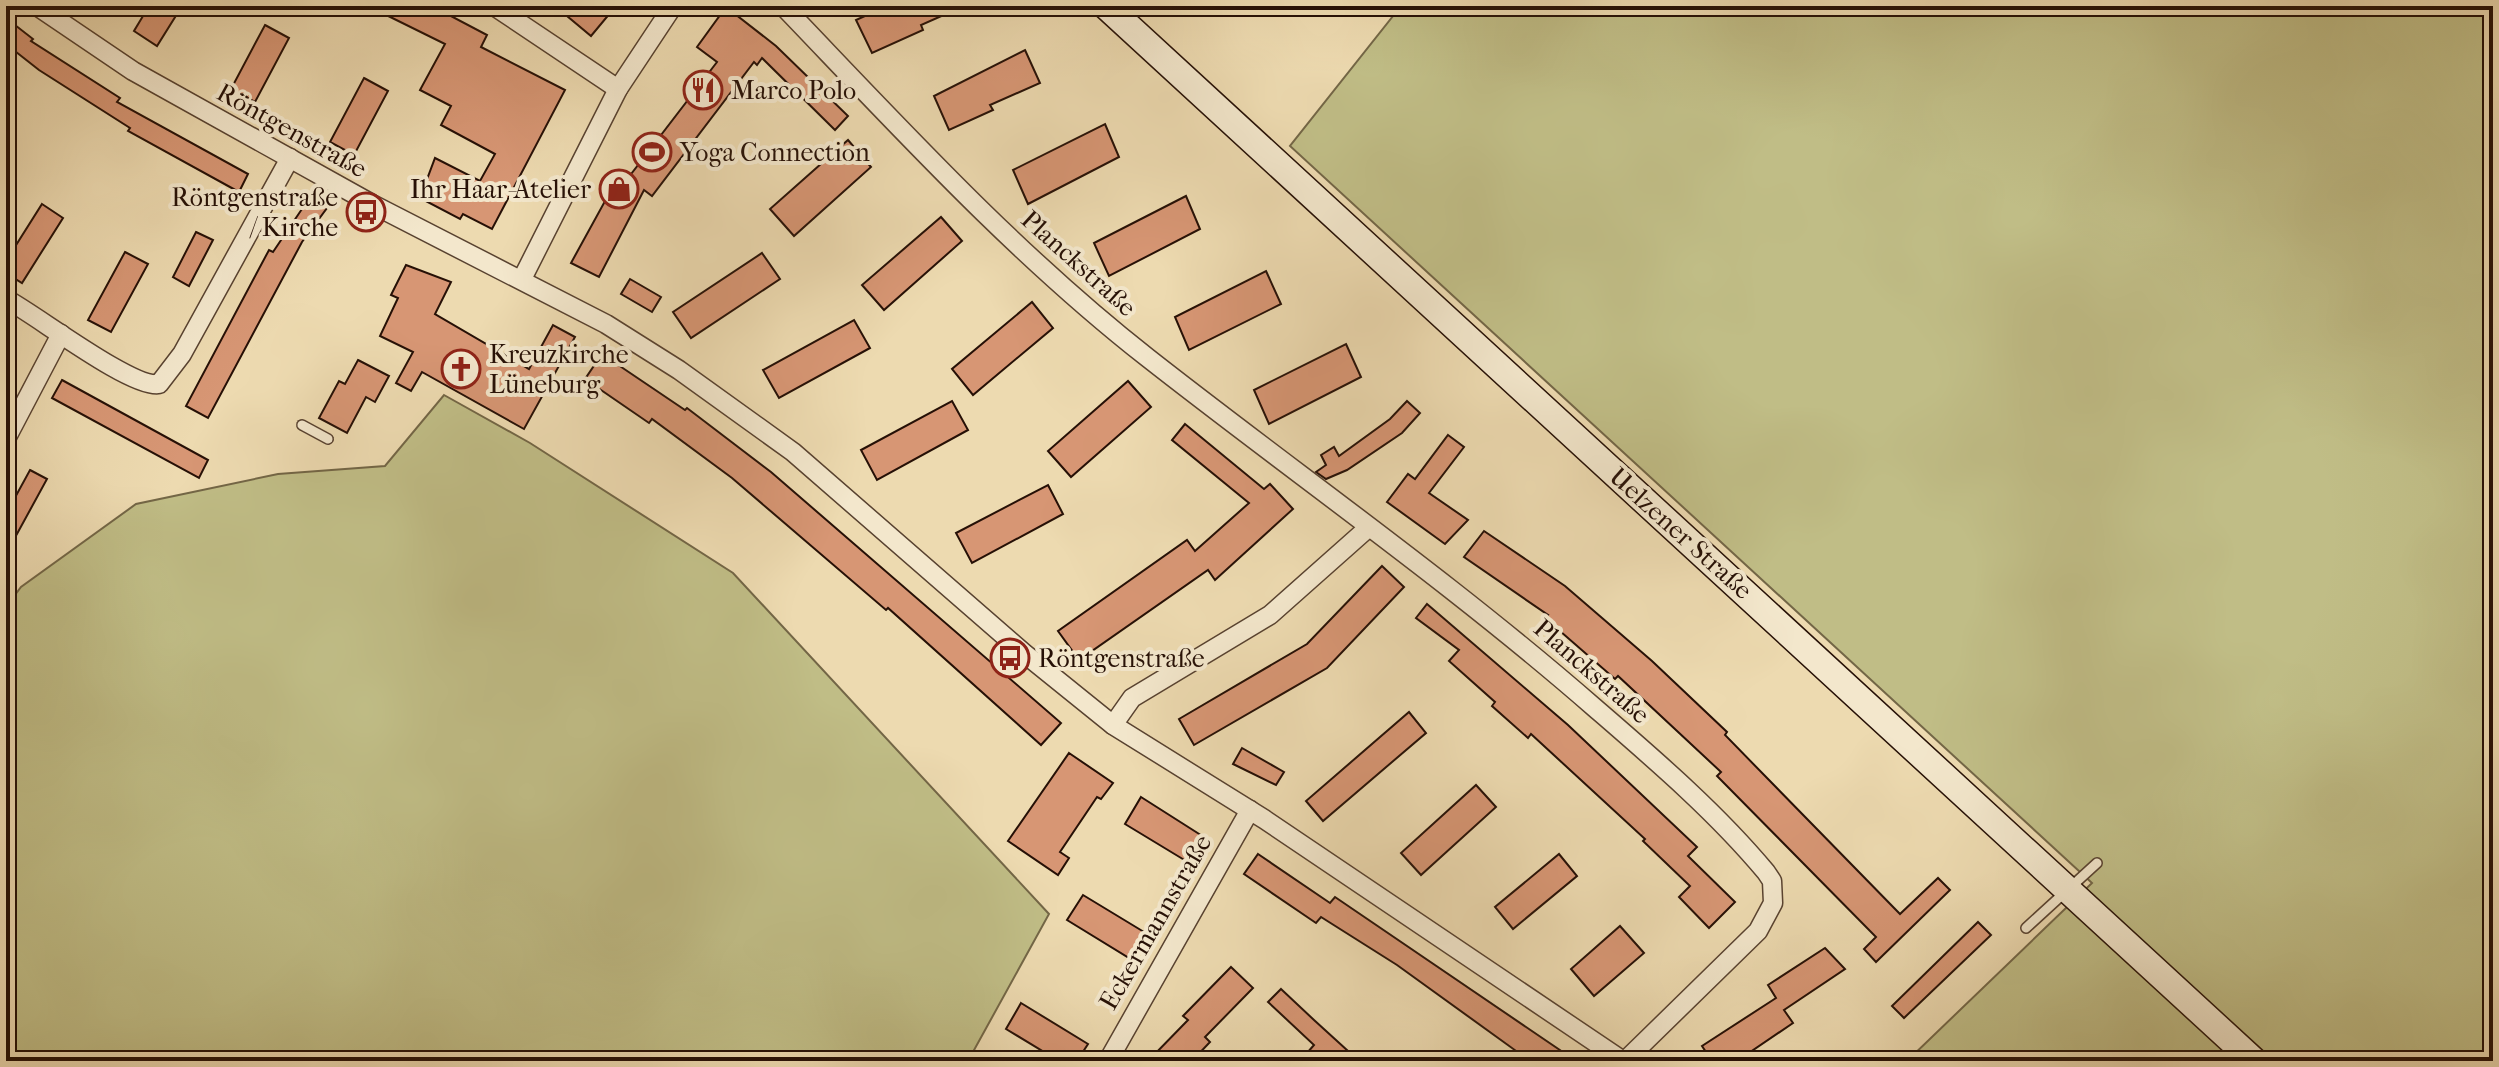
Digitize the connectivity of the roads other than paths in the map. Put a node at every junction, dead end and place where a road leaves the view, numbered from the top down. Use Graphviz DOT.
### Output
graph roads {
  1 [pos="37,6"];
  2 [pos="494,6"];
  3 [pos="673,6"];
  4 [pos="783,6"];
  5 [pos="1106,6"];
  6 [pos="618,89"];
  7 [pos="290,158"];
  8 [pos="522,279"];
  9 [pos="6,299"];
  10 [pos="61,334"];
  11 [pos="302,425"];
  12 [pos="6,439"];
  13 [pos="328,439"];
  14 [pos="1368,528"];
  15 [pos="1113,725"];
  16 [pos="1250,810"];
  17 [pos="2097,863"];
  18 [pos="2069,889"];
  19 [pos="2026,928"];
  20 [pos="1108,1061"];
  21 [pos="1624,1061"];
  22 [pos="2254,1061"];
  1 -- 7 [label="street, Röntgenstraße"];
  2 -- 6 [label="street"];
  3 -- 6 [label="street"];
  4 -- 14 [label="street, Planckstraße"];
  5 -- 18 [label="main road, Uelzener Straße"];
  6 -- 8 [label="street"];
  7 -- 8 [label="street, Röntgenstraße"];
  7 -- 10 [label="street"];
  8 -- 15 [label="street, Röntgenstraße"];
  9 -- 10 [label="street"];
  10 -- 12 [label="street"];
  11 -- 13 [label="lane"];
  14 -- 15 [label="street"];
  14 -- 21 [label="street, Planckstraße"];
  15 -- 16 [label="street, Röntgenstraße"];
  16 -- 20 [label="street, Eckermannstraße"];
  16 -- 21 [label="street, Röntgenstraße"];
  17 -- 18 [label="lane"];
  18 -- 19 [label="lane"];
  18 -- 22 [label="main road, Uelzener Straße"];
}
